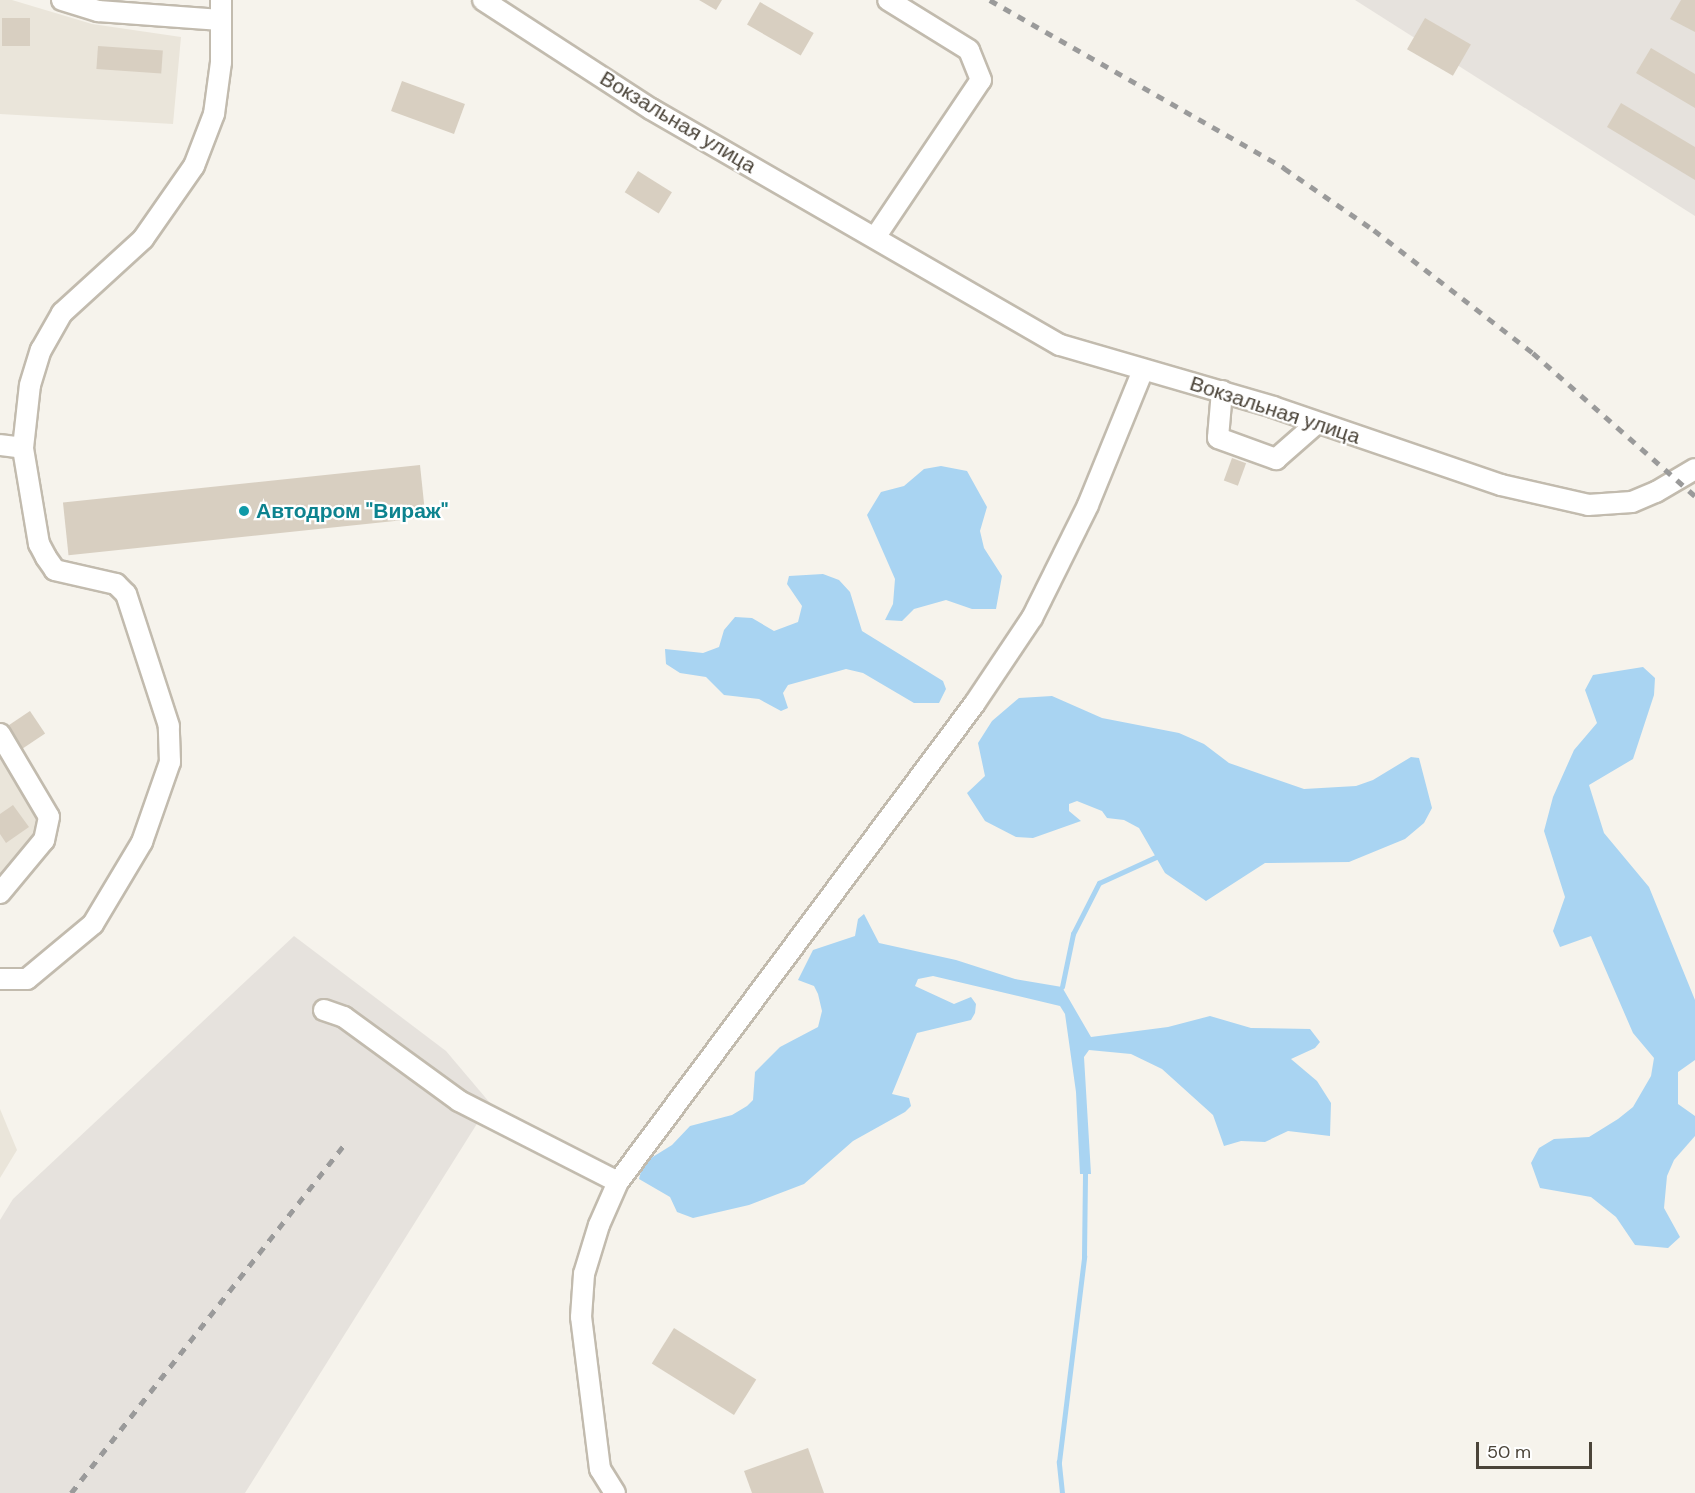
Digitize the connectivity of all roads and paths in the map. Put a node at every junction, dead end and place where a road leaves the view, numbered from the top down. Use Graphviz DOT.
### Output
graph roads {
  1 [pos="62,0"];
  2 [pos="221,0"];
  3 [pos="483,0"];
  4 [pos="888,0"];
  5 [pos="220,20"];
  6 [pos="876,237"];
  7 [pos="1143,370"];
  8 [pos="1222,391"];
  9 [pos="1316,424"];
  10 [pos="0,445"];
  11 [pos="23,448"];
  12 [pos="1693,471"];
  13 [pos="0,734"];
  14 [pos="0,893"];
  15 [pos="0,979"];
  16 [pos="324,1010"];
  17 [pos="618,1182"];
  18 [pos="615,1493"];
  1 -- 5 [label="street"];
  2 -- 5 [label="street"];
  3 -- 6 [label="street, Вокзальная улица"];
  4 -- 6 [label="street"];
  5 -- 11 [label="street"];
  6 -- 7 [label="street, Вокзальная улица"];
  7 -- 8 [label="street, Вокзальная улица"];
  7 -- 17 [label="street"];
  8 -- 9 [label="street, Вокзальная улица"];
  8 -- 9 [label="street"];
  9 -- 12 [label="street, Вокзальная улица"];
  10 -- 11 [label="street"];
  11 -- 15 [label="street"];
  13 -- 14 [label="street"];
  16 -- 17 [label="street"];
  17 -- 18 [label="street"];
}
